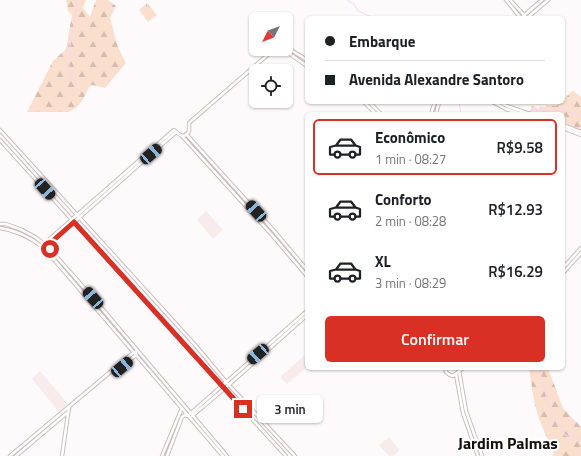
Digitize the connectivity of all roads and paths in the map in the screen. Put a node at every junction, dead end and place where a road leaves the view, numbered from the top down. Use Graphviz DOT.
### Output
graph roads {
  1 [pos="506,0"];
  2 [pos="510,0"];
  3 [pos="542,0"];
  4 [pos="548,0"];
  5 [pos="536,5"];
  6 [pos="532,14"];
  7 [pos="524,15"];
  8 [pos="519,16"];
  9 [pos="530,16"];
  10 [pos="293,51"];
  11 [pos="266,56"];
  12 [pos="292,56"];
  13 [pos="305,59"];
  14 [pos="305,65"];
  15 [pos="366,104"];
  16 [pos="371,104"];
  17 [pos="496,104"];
  18 [pos="503,104"];
  19 [pos="515,111"];
  20 [pos="374,112"];
  21 [pos="379,112"];
  22 [pos="520,112"];
  23 [pos="565,128"];
  24 [pos="565,128"];
  25 [pos="0,130"];
  26 [pos="581,132"];
  27 [pos="186,134"];
  28 [pos="182,135"];
  29 [pos="581,135"];
  30 [pos="0,140"];
  31 [pos="78,216"];
  32 [pos="73,221"];
  33 [pos="0,224"];
  34 [pos="0,228"];
  35 [pos="34,239"];
  36 [pos="39,244"];
  37 [pos="45,245"];
  38 [pos="581,248"];
  39 [pos="581,253"];
  40 [pos="565,266"];
  41 [pos="305,268"];
  42 [pos="565,271"];
  43 [pos="305,274"];
  44 [pos="305,313"];
  45 [pos="305,317"];
  46 [pos="137,351"];
  47 [pos="133,352"];
  48 [pos="136,355"];
  49 [pos="446,370"];
  50 [pos="112,371"];
  51 [pos="459,371"];
  52 [pos="456,374"];
  53 [pos="158,375"];
  54 [pos="155,378"];
  55 [pos="226,382"];
  56 [pos="229,385"];
  57 [pos="222,386"];
  58 [pos="163,387"];
  59 [pos="168,388"];
  60 [pos="224,389"];
  61 [pos="69,406"];
  62 [pos="182,408"];
  63 [pos="68,412"];
  64 [pos="189,414"];
  65 [pos="193,416"];
  66 [pos="63,417"];
  67 [pos="67,418"];
  68 [pos="10,456"];
  69 [pos="16,456"];
  70 [pos="62,456"];
  71 [pos="162,456"];
  72 [pos="167,456"];
  73 [pos="223,456"];
  74 [pos="227,456"];
  75 [pos="286,456"];
  76 [pos="295,456"];
  77 [pos="478,456"];
  78 [pos="482,456"];
  1 -- 8 [label="street"];
  2 -- 7 [label="street"];
  3 -- 5 [label="street"];
  4 -- 6 [label="street"];
  5 -- 6 [label="street"];
  5 -- 7 [label="street"];
  6 -- 9 [label="street"];
  10 -- 13 [label="street"];
  11 -- 27 [label="street"];
  12 -- 14 [label="street"];
  15 -- 20 [label="street"];
  16 -- 21 [label="street"];
  17 -- 19 [label="street"];
  18 -- 19 [label="street"];
  19 -- 22 [label="street"];
  23 -- 26 [label="street"];
  24 -- 29 [label="street"];
  25 -- 31 [label="street"];
  27 -- 28 [label="street"];
  27 -- 41 [label="street"];
  28 -- 31 [label="street"];
  28 -- 43 [label="street"];
  30 -- 32 [label="street"];
  31 -- 32 [label="street"];
  31 -- 55 [label="street"];
  32 -- 37 [label="street"];
  32 -- 57 [label="street"];
  33 -- 35 [label="street"];
  34 -- 35 [label="street"];
  35 -- 36 [label="street"];
  35 -- 37 [label="street"];
  36 -- 37 [label="street"];
  36 -- 47 [label="street"];
  37 -- 46 [label="street"];
  38 -- 40 [label="street"];
  39 -- 42 [label="street"];
  44 -- 55 [label="street"];
  45 -- 56 [label="street"];
  46 -- 47 [label="street"];
  46 -- 48 [label="street"];
  46 -- 53 [label="street"];
  47 -- 48 [label="street"];
  47 -- 50 [label="street"];
  48 -- 50 [label="street"];
  48 -- 54 [label="street"];
  49 -- 52 [label="street"];
  50 -- 61 [label="street"];
  51 -- 52 [label="street"];
  51 -- 78 [label="street"];
  52 -- 77 [label="street"];
  53 -- 54 [label="street"];
  53 -- 59 [label="street"];
  54 -- 58 [label="street"];
  55 -- 56 [label="street"];
  55 -- 57 [label="street"];
  56 -- 60 [label="street"];
  56 -- 76 [label="street"];
  57 -- 60 [label="street"];
  57 -- 64 [label="street"];
  58 -- 59 [label="street"];
  58 -- 62 [label="street"];
  59 -- 64 [label="street"];
  60 -- 65 [label="street"];
  60 -- 75 [label="street"];
  61 -- 63 [label="street"];
  61 -- 68 [label="street"];
  62 -- 64 [label="street"];
  62 -- 71 [label="street"];
  63 -- 66 [label="street"];
  63 -- 67 [label="street"];
  64 -- 65 [label="street"];
  64 -- 72 [label="street"];
  64 -- 73 [label="street"];
  65 -- 74 [label="street"];
  66 -- 67 [label="street"];
  66 -- 69 [label="street"];
  67 -- 70 [label="street"];
}
